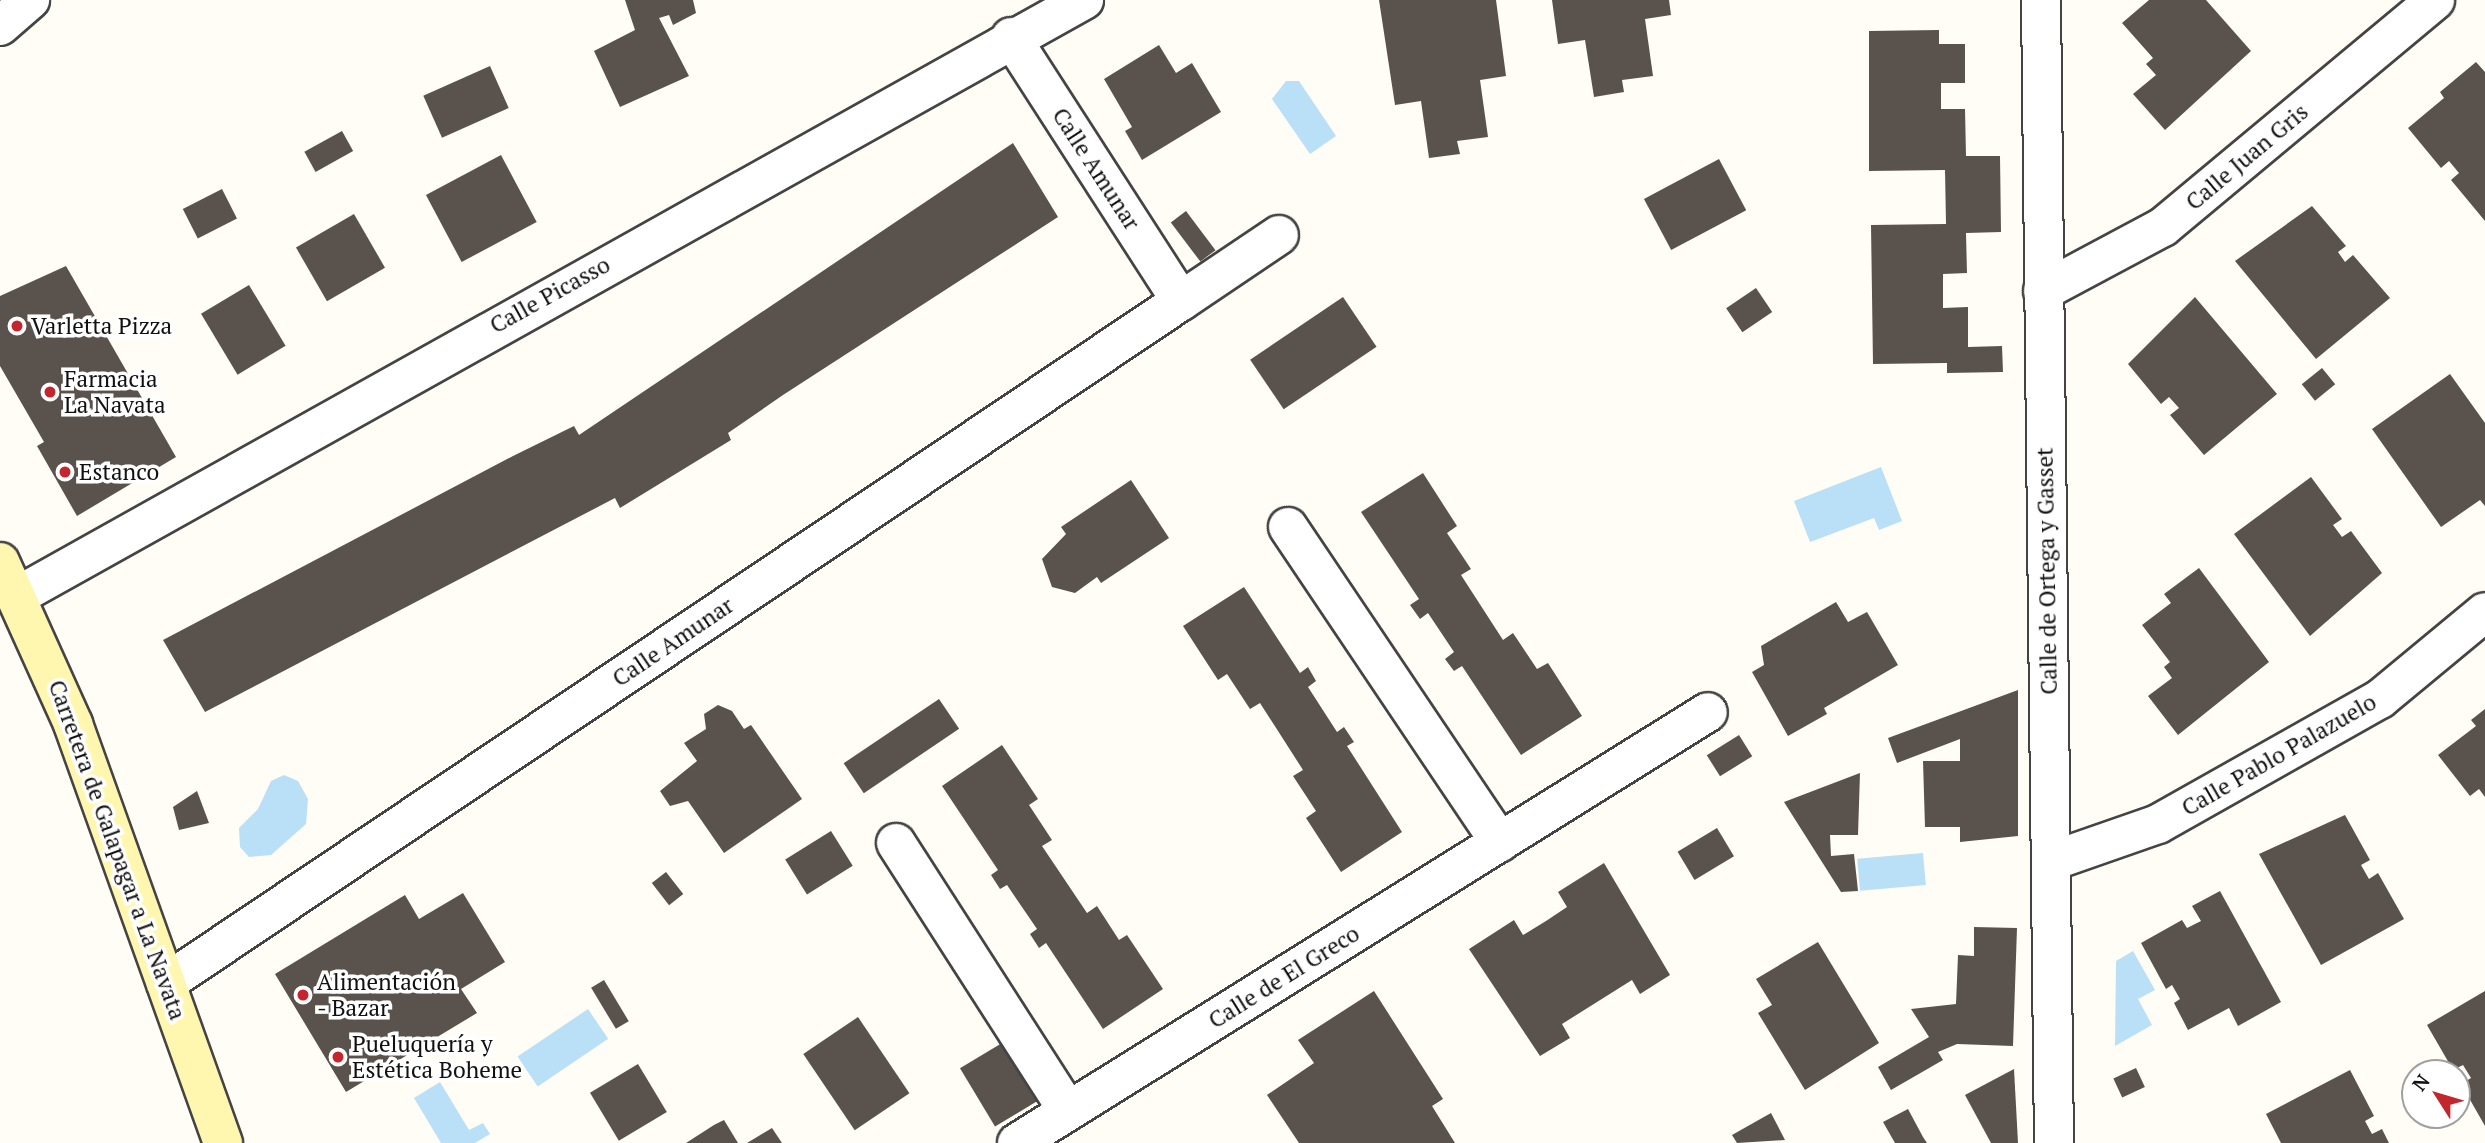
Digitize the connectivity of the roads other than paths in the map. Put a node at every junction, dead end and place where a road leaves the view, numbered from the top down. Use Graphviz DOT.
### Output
graph roads {
  1 [pos="30,0"];
  2 [pos="1084,0"];
  3 [pos="2041,0"];
  4 [pos="2435,0"];
  5 [pos="0,26"];
  6 [pos="1011,37"];
  7 [pos="1279,235"];
  8 [pos="2043,291"];
  9 [pos="1181,301"];
  10 [pos="1288,527"];
  11 [pos="0,562"];
  12 [pos="19,595"];
  13 [pos="2485,612"];
  14 [pos="1708,712"];
  15 [pos="1500,842"];
  16 [pos="896,843"];
  17 [pos="2052,861"];
  18 [pos="166,983"];
  19 [pos="1068,1111"];
  20 [pos="223,1143"];
  21 [pos="1017,1143"];
  22 [pos="2054,1143"];
  1 -- 5 [label="street"];
  2 -- 6 [label="street, Calle Picasso"];
  3 -- 8 [label="street, Calle de Ortega y Gasset"];
  4 -- 8 [label="street, Calle Juan Gris"];
  6 -- 9 [label="street, Calle Amunar"];
  6 -- 12 [label="street, Calle Picasso"];
  7 -- 9 [label="street, Calle Amunar"];
  8 -- 17 [label="street, Calle de Ortega y Gasset"];
  9 -- 18 [label="street, Calle Amunar"];
  10 -- 15 [label="street"];
  11 -- 12 [label="main road, Carretera de Galapagar a La Navata"];
  12 -- 18 [label="main road, Carretera de Galapagar a La Navata"];
  13 -- 17 [label="street, Calle Pablo Palazuelo"];
  14 -- 15 [label="street, Calle de El Greco"];
  15 -- 19 [label="street, Calle de El Greco"];
  16 -- 19 [label="street"];
  17 -- 22 [label="street, Calle de Ortega y Gasset"];
  18 -- 20 [label="main road, Carretera de Galapagar a La Navata"];
  19 -- 21 [label="street, Calle de El Greco"];
}
